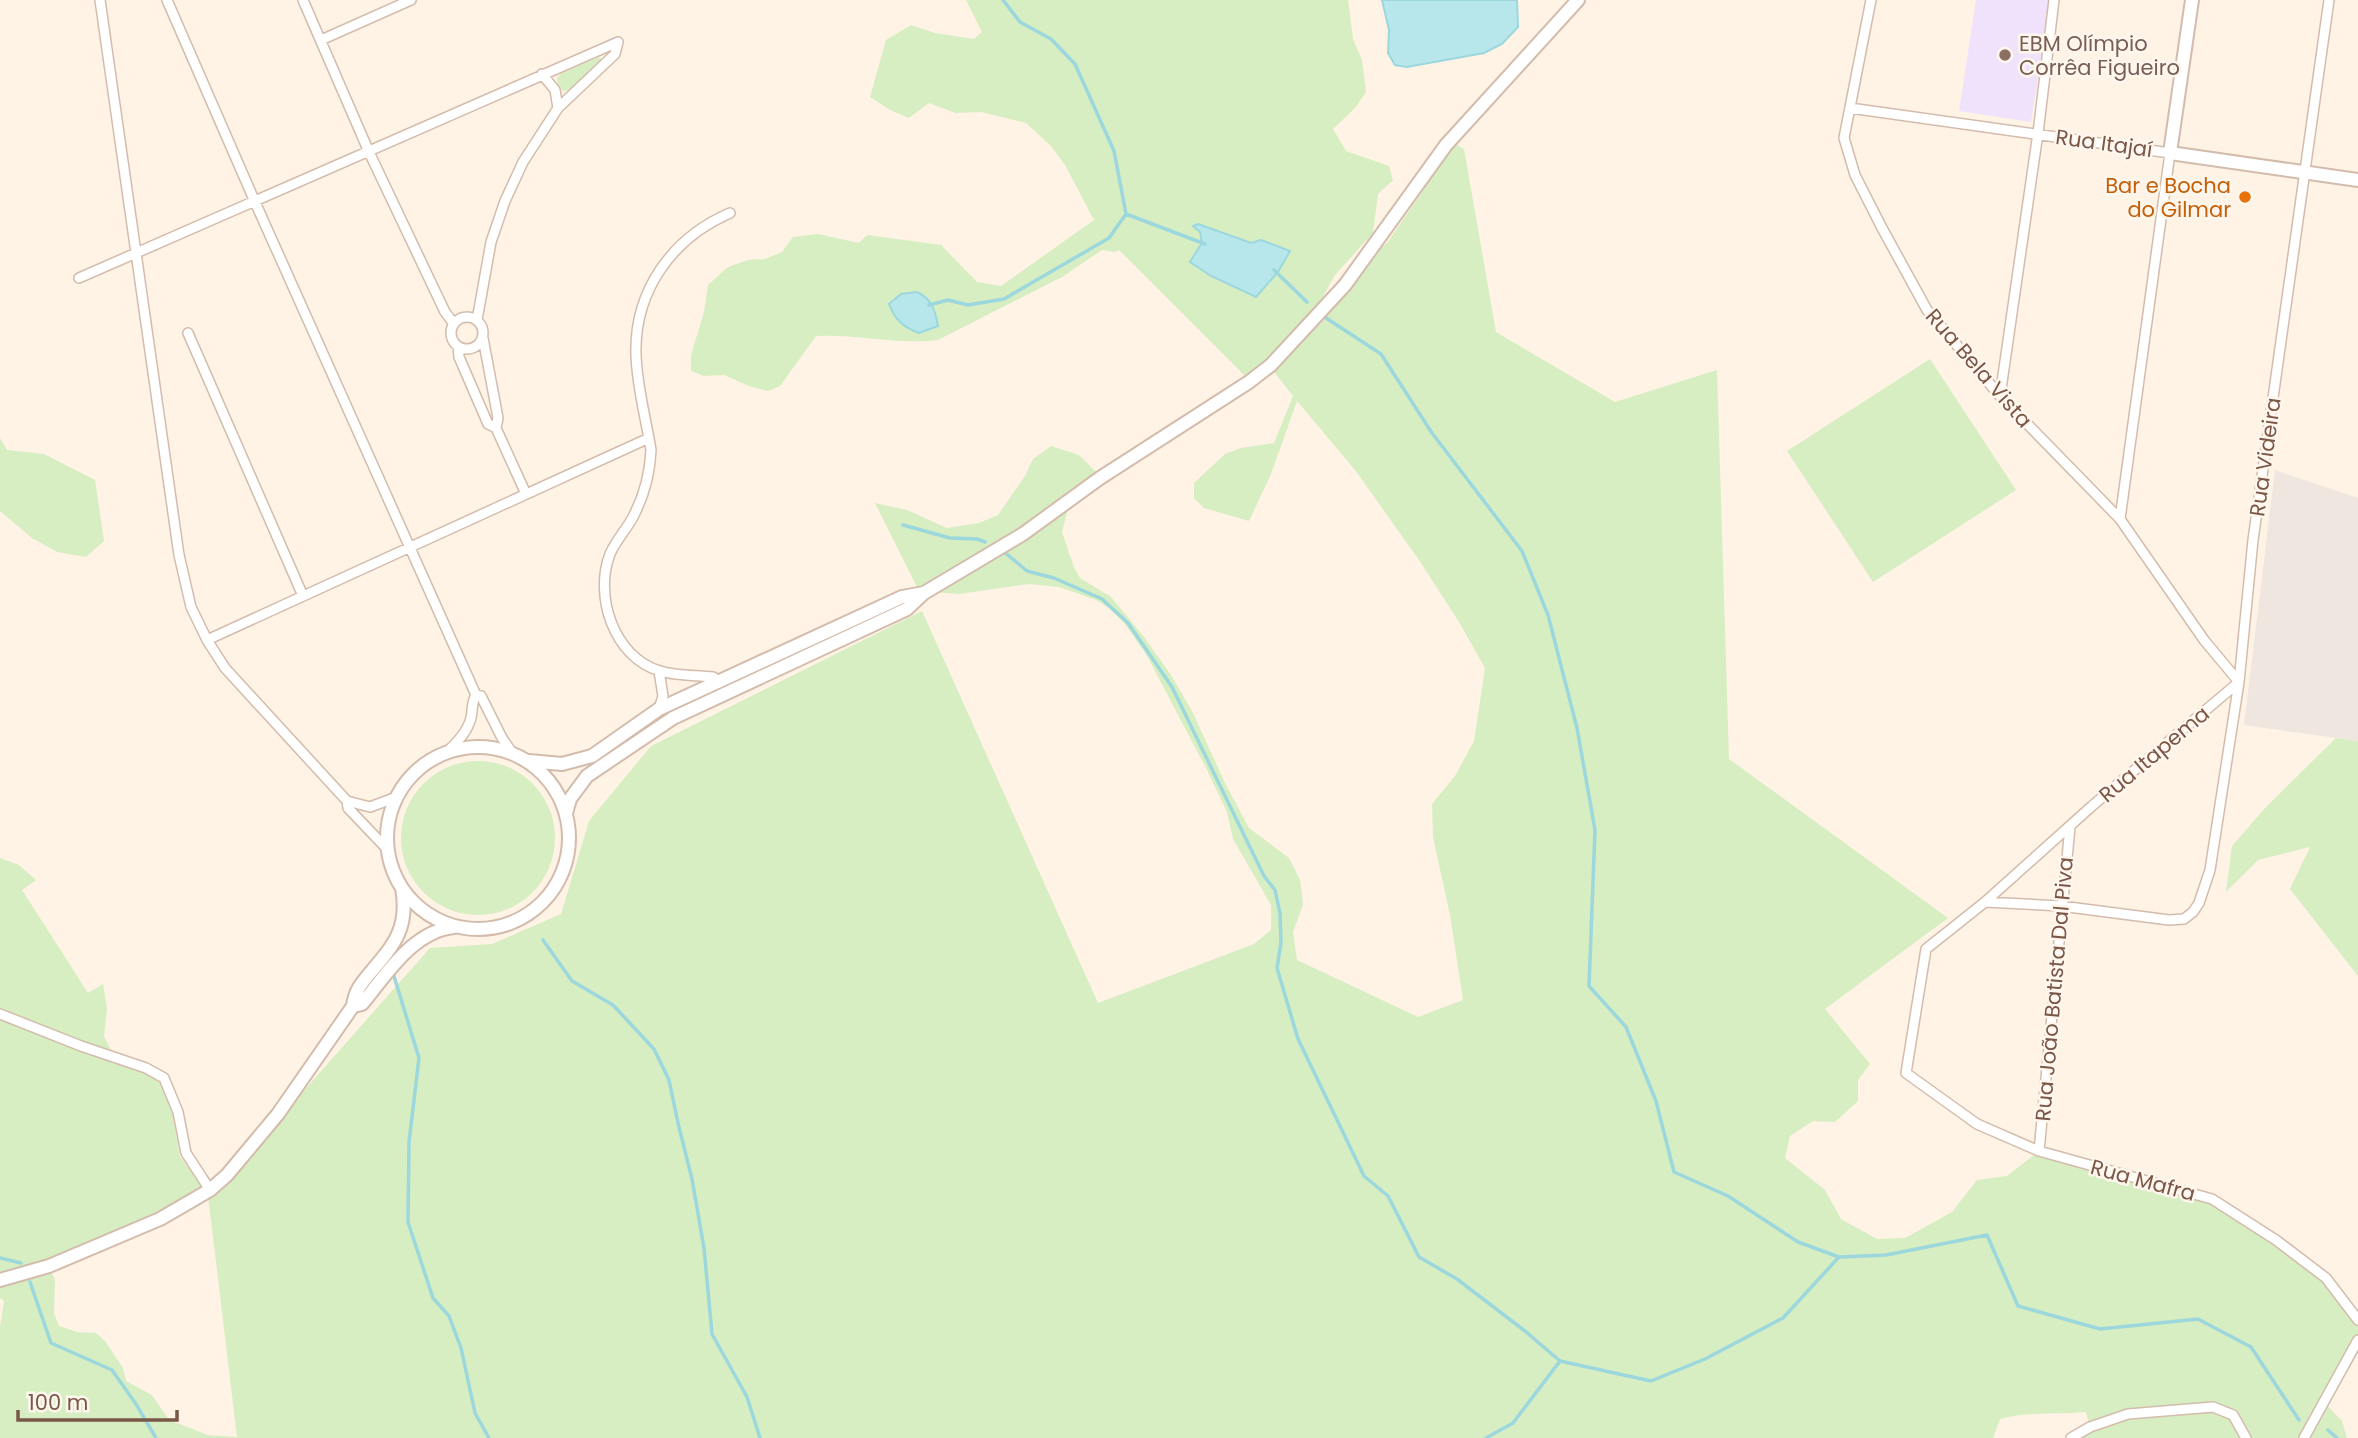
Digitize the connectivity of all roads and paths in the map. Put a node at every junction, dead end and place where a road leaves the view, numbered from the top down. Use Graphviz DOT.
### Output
graph roads {
  1 [pos="100,0"];
  2 [pos="167,0"];
  3 [pos="303,0"];
  4 [pos="411,0"];
  5 [pos="1578,0"];
  6 [pos="1871,0"];
  7 [pos="2054,0"];
  8 [pos="2192,0"];
  9 [pos="2329,0"];
  10 [pos="321,40"];
  11 [pos="542,74"];
  12 [pos="558,108"];
  13 [pos="1850,108"];
  14 [pos="2038,133"];
  15 [pos="369,152"];
  16 [pos="2170,153"];
  17 [pos="2304,173"];
  18 [pos="2358,180"];
  19 [pos="255,202"];
  20 [pos="730,212"];
  21 [pos="136,254"];
  22 [pos="79,278"];
  23 [pos="477,320"];
  24 [pos="454,324"];
  25 [pos="188,334"];
  26 [pos="483,338"];
  27 [pos="458,346"];
  28 [pos="2000,396"];
  29 [pos="496,428"];
  30 [pos="649,438"];
  31 [pos="526,494"];
  32 [pos="2120,519"];
  33 [pos="409,546"];
  34 [pos="924,593"];
  35 [pos="303,596"];
  36 [pos="207,640"];
  37 [pos="659,671"];
  38 [pos="718,680"];
  39 [pos="2239,682"];
  40 [pos="476,695"];
  41 [pos="660,709"];
  42 [pos="446,753"];
  43 [pos="513,754"];
  44 [pos="525,760"];
  45 [pos="397,797"];
  46 [pos="347,801"];
  47 [pos="566,813"];
  48 [pos="2070,827"];
  49 [pos="388,850"];
  50 [pos="402,888"];
  51 [pos="1985,902"];
  52 [pos="2061,906"];
  53 [pos="457,926"];
  54 [pos="353,1006"];
  55 [pos="0,1014"];
  56 [pos="1906,1073"];
  57 [pos="2039,1151"];
  58 [pos="211,1190"];
  59 [pos="0,1280"];
  60 [pos="2358,1320"];
  61 [pos="2358,1340"];
  62 [pos="2071,1438"];
  63 [pos="2246,1438"];
  64 [pos="2304,1438"];
  1 -- 21 [label="street"];
  2 -- 19 [label="street"];
  3 -- 10 [label="street"];
  4 -- 10 [label="street"];
  5 -- 34 [label="street"];
  6 -- 13 [label="street, Rua Bela Vista"];
  7 -- 14 [label="street"];
  8 -- 16 [label="street"];
  9 -- 17 [label="street, Rua Videira"];
  10 -- 15 [label="street"];
  11 -- 12 [label="street"];
  11 -- 12 [label="street"];
  11 -- 15 [label="street"];
  12 -- 23 [label="street"];
  13 -- 14 [label="street, Rua Itajaí"];
  13 -- 28 [label="street, Rua Bela Vista"];
  14 -- 16 [label="street, Rua Itajaí"];
  14 -- 28 [label="street"];
  15 -- 19 [label="street"];
  15 -- 24 [label="street"];
  16 -- 17 [label="street, Rua Itajaí"];
  16 -- 32 [label="street"];
  17 -- 18 [label="street, Rua Itajaí"];
  17 -- 39 [label="street, Rua Videira"];
  19 -- 21 [label="street"];
  19 -- 33 [label="street"];
  20 -- 30 [label="street"];
  21 -- 22 [label="street"];
  21 -- 36 [label="street"];
  23 -- 24 [label="street"];
  23 -- 26 [label="street"];
  24 -- 27 [label="street"];
  25 -- 35 [label="street"];
  26 -- 27 [label="street"];
  26 -- 29 [label="street"];
  27 -- 29 [label="street"];
  28 -- 32 [label="street, Rua Bela Vista"];
  29 -- 31 [label="street"];
  30 -- 31 [label="street"];
  30 -- 37 [label="street"];
  31 -- 33 [label="street"];
  32 -- 39 [label="street, Rua Bela Vista"];
  33 -- 35 [label="street"];
  33 -- 40 [label="street"];
  34 -- 38 [label="street"];
  34 -- 47 [label="street"];
  35 -- 36 [label="street"];
  36 -- 46 [label="street"];
  37 -- 38 [label="street"];
  37 -- 41 [label="street"];
  38 -- 41 [label="street"];
  39 -- 48 [label="street, Rua Itapema"];
  39 -- 52 [label="street, Rua Videira"];
  40 -- 42 [label="street"];
  40 -- 43 [label="street"];
  41 -- 44 [label="street"];
  42 -- 43 [label="street"];
  42 -- 45 [label="street"];
  43 -- 44 [label="street"];
  44 -- 47 [label="street"];
  45 -- 46 [label="street"];
  45 -- 49 [label="street"];
  46 -- 49 [label="street"];
  47 -- 53 [label="street"];
  48 -- 51 [label="street, Rua Itapema"];
  48 -- 52 [label="street, Rua João Batista Dal Piva"];
  49 -- 50 [label="street"];
  50 -- 53 [label="street"];
  50 -- 54 [label="street"];
  51 -- 52 [label="street"];
  51 -- 56 [label="street, Rua Itapema"];
  52 -- 57 [label="street, Rua João Batista Dal Piva"];
  53 -- 54 [label="street"];
  54 -- 58 [label="street"];
  55 -- 58 [label="street"];
  56 -- 57 [label="street, Rua Mafra"];
  57 -- 60 [label="street, Rua Mafra"];
  58 -- 59 [label="street"];
  61 -- 64 [label="street"];
  62 -- 63 [label="street"];
}
